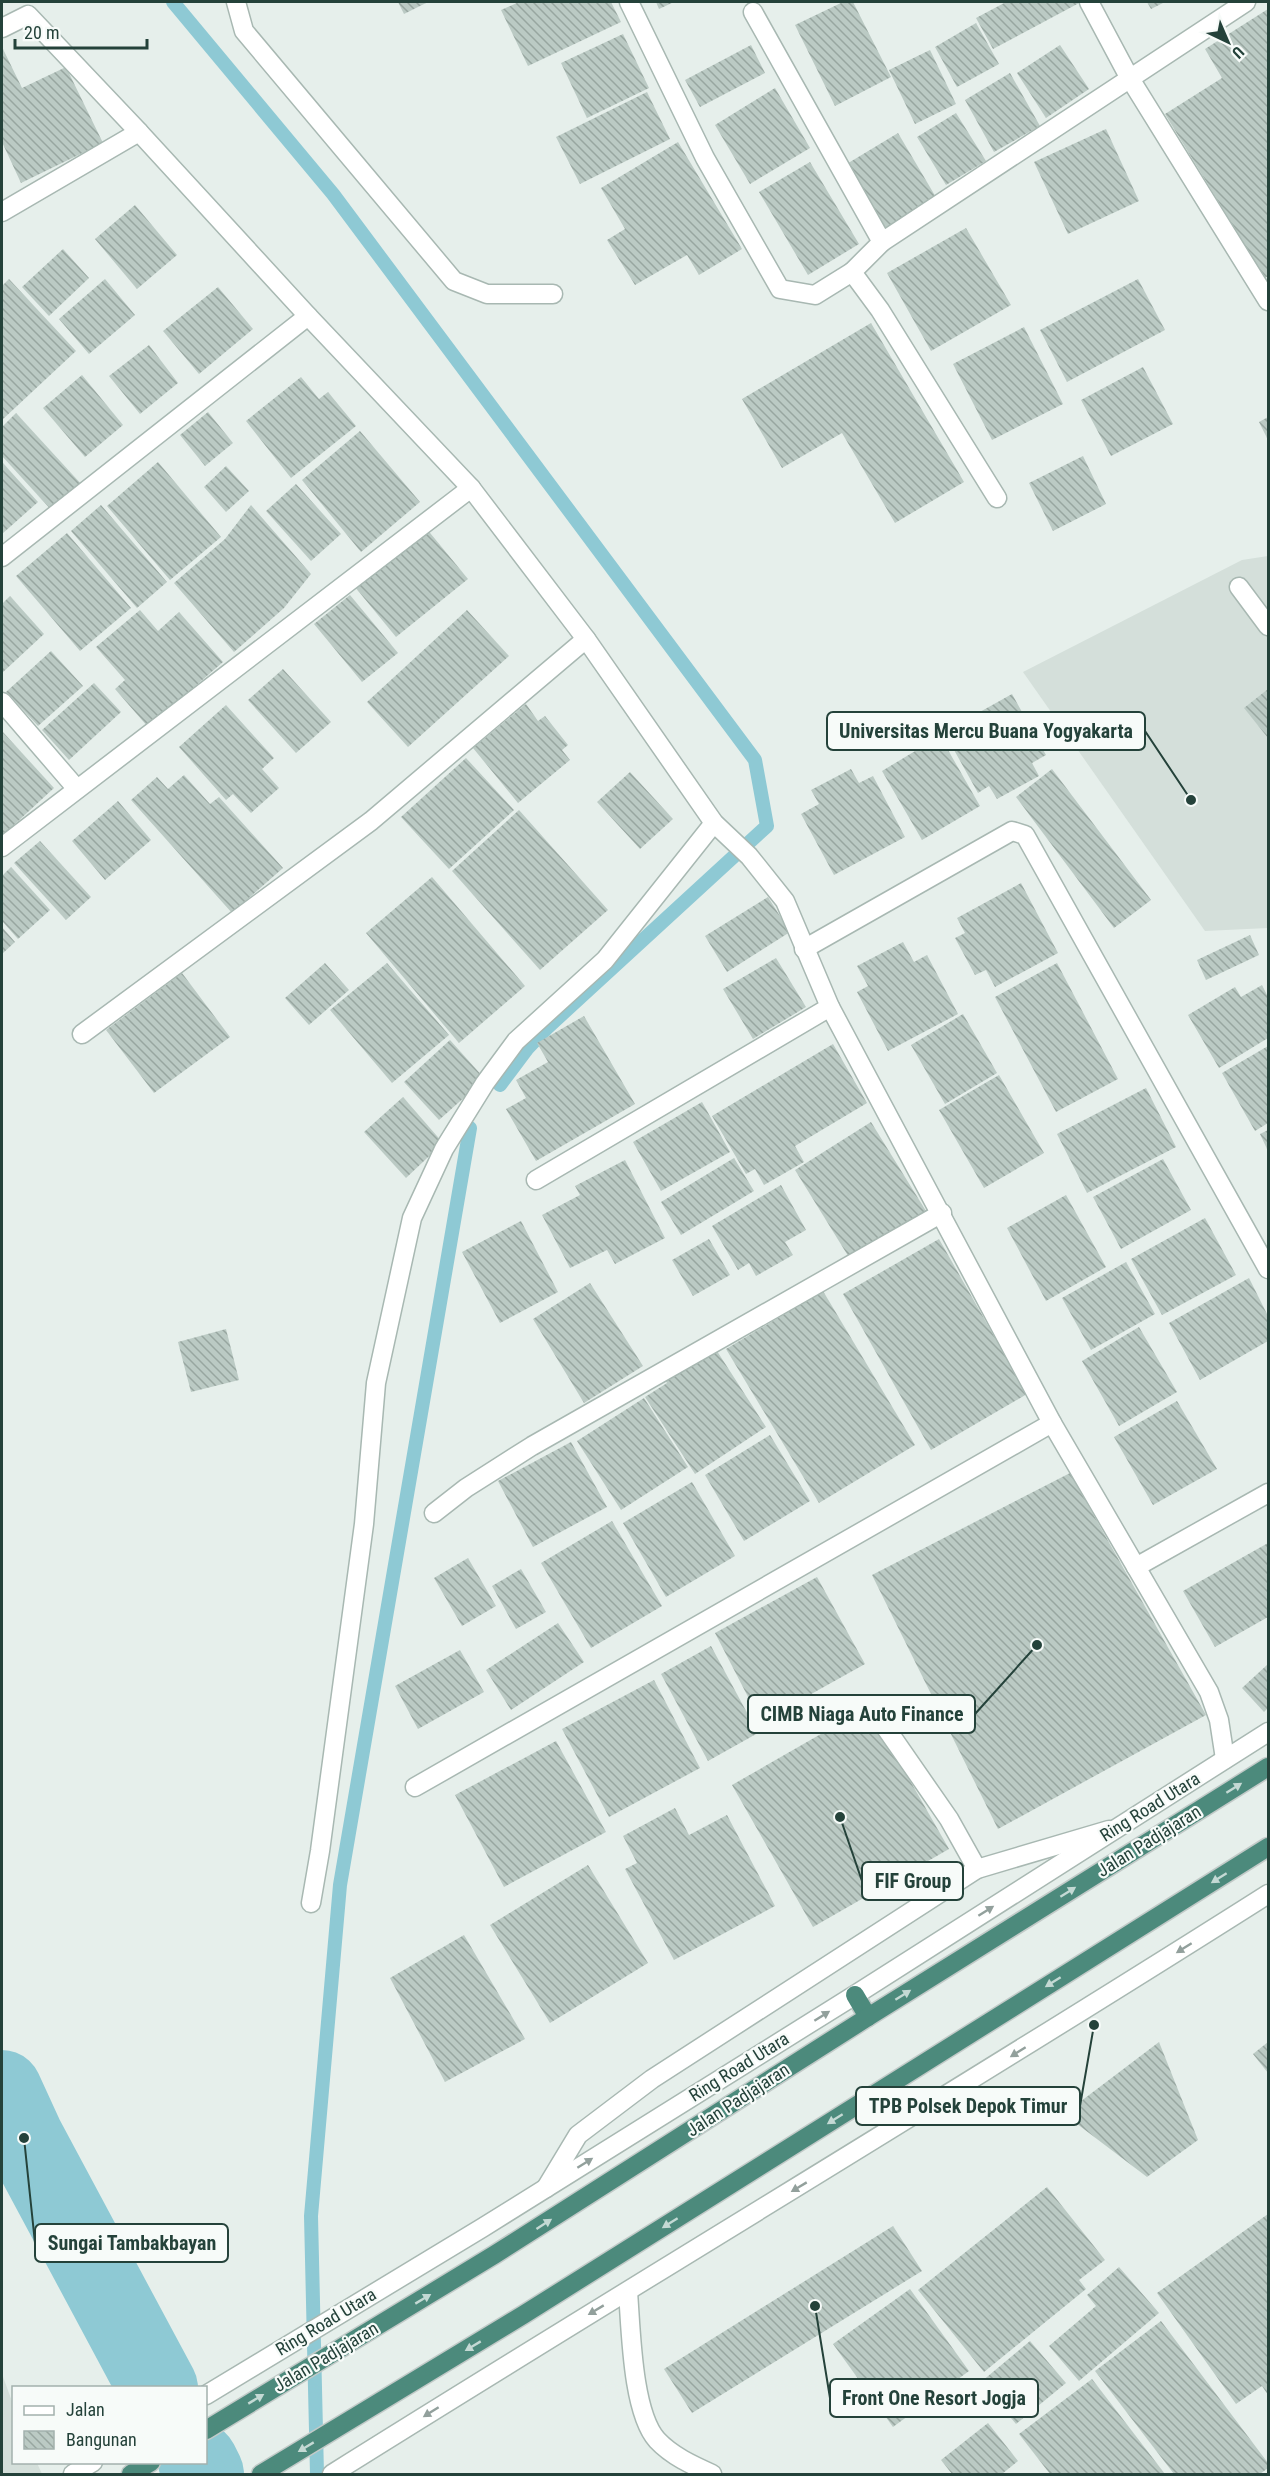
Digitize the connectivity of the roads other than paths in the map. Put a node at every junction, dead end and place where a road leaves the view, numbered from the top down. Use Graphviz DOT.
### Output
graph roads {
  1 [pos="236,2"];
  2 [pos="629,2"];
  3 [pos="1089,2"];
  4 [pos="1246,2"];
  5 [pos="22,8"];
  6 [pos="753,12"];
  7 [pos="2,28"];
  8 [pos="1129,77"];
  9 [pos="140,132"];
  10 [pos="2,212"];
  11 [pos="882,242"];
  12 [pos="852,272"];
  13 [pos="553,294"];
  14 [pos="1269,301"];
  15 [pos="308,316"];
  16 [pos="471,488"];
  17 [pos="997,498"];
  18 [pos="2,557"];
  19 [pos="1239,587"];
  20 [pos="1269,626"];
  21 [pos="586,639"];
  22 [pos="2,702"];
  23 [pos="77,789"];
  24 [pos="714,823"];
  25 [pos="2,848"];
  26 [pos="804,949"];
  27 [pos="830,1007"];
  28 [pos="82,1034"];
  29 [pos="536,1180"];
  30 [pos="942,1213"];
  31 [pos="1269,1269"];
  32 [pos="1052,1423"];
  33 [pos="1269,1493"];
  34 [pos="434,1513"];
  35 [pos="1136,1567"];
  36 [pos="881,1721"];
  37 [pos="1269,1732"];
  38 [pos="1225,1759"];
  39 [pos="1269,1767"];
  40 [pos="415,1787"];
  41 [pos="1117,1828"];
  42 [pos="1269,1847"];
  43 [pos="977,1869"];
  44 [pos="1269,1894"];
  45 [pos="311,1903"];
  46 [pos="855,1995"];
  47 [pos="868,2017"];
  48 [pos="546,2187"];
  49 [pos="628,2292"];
  50 [pos="207,2394"];
  51 [pos="207,2429"];
  52 [pos="91,2464"];
  53 [pos="149,2464"];
  54 [pos="73,2475"];
  55 [pos="131,2475"];
  56 [pos="261,2475"];
  57 [pos="332,2475"];
  58 [pos="712,2475"];
  1 -- 13 [label="street"];
  2 -- 12 [label="street"];
  3 -- 8 [label="street"];
  4 -- 8 [label="street"];
  5 -- 7 [label="street"];
  5 -- 9 [label="street"];
  6 -- 11 [label="street"];
  8 -- 11 [label="street"];
  8 -- 14 [label="street"];
  9 -- 10 [label="street"];
  9 -- 15 [label="street"];
  11 -- 12 [label="street"];
  12 -- 17 [label="street"];
  15 -- 16 [label="street"];
  15 -- 18 [label="street"];
  16 -- 21 [label="street"];
  16 -- 23 [label="street"];
  19 -- 20 [label="street"];
  21 -- 24 [label="street"];
  21 -- 28 [label="street"];
  22 -- 23 [label="street"];
  23 -- 25 [label="street"];
  24 -- 26 [label="street"];
  24 -- 45 [label="street"];
  26 -- 27 [label="street"];
  26 -- 31 [label="street"];
  27 -- 29 [label="street"];
  27 -- 30 [label="street"];
  30 -- 32 [label="street"];
  30 -- 34 [label="street"];
  32 -- 35 [label="street"];
  32 -- 40 [label="street"];
  33 -- 35 [label="street"];
  35 -- 38 [label="street"];
  36 -- 43 [label="street"];
  37 -- 38 [label="street, Ring Road Utara"];
  38 -- 41 [label="street, Ring Road Utara"];
  47 -- 39 [label="highway, Jalan Padjajaran, one-way"];
  41 -- 43 [label="street"];
  46 -- 41 [label="street, Ring Road Utara, one-way"];
  42 -- 56 [label="highway, one-way"];
  43 -- 48 [label="street"];
  44 -- 49 [label="street, one-way"];
  46 -- 47 [label="highway"];
  48 -- 46 [label="street, Ring Road Utara, one-way"];
  51 -- 47 [label="highway, Jalan Padjajaran, one-way"];
  48 -- 50 [label="street, Ring Road Utara"];
  49 -- 57 [label="street, one-way"];
  49 -- 58 [label="street"];
  52 -- 54 [label="street"];
  53 -- 55 [label="highway"];
}
